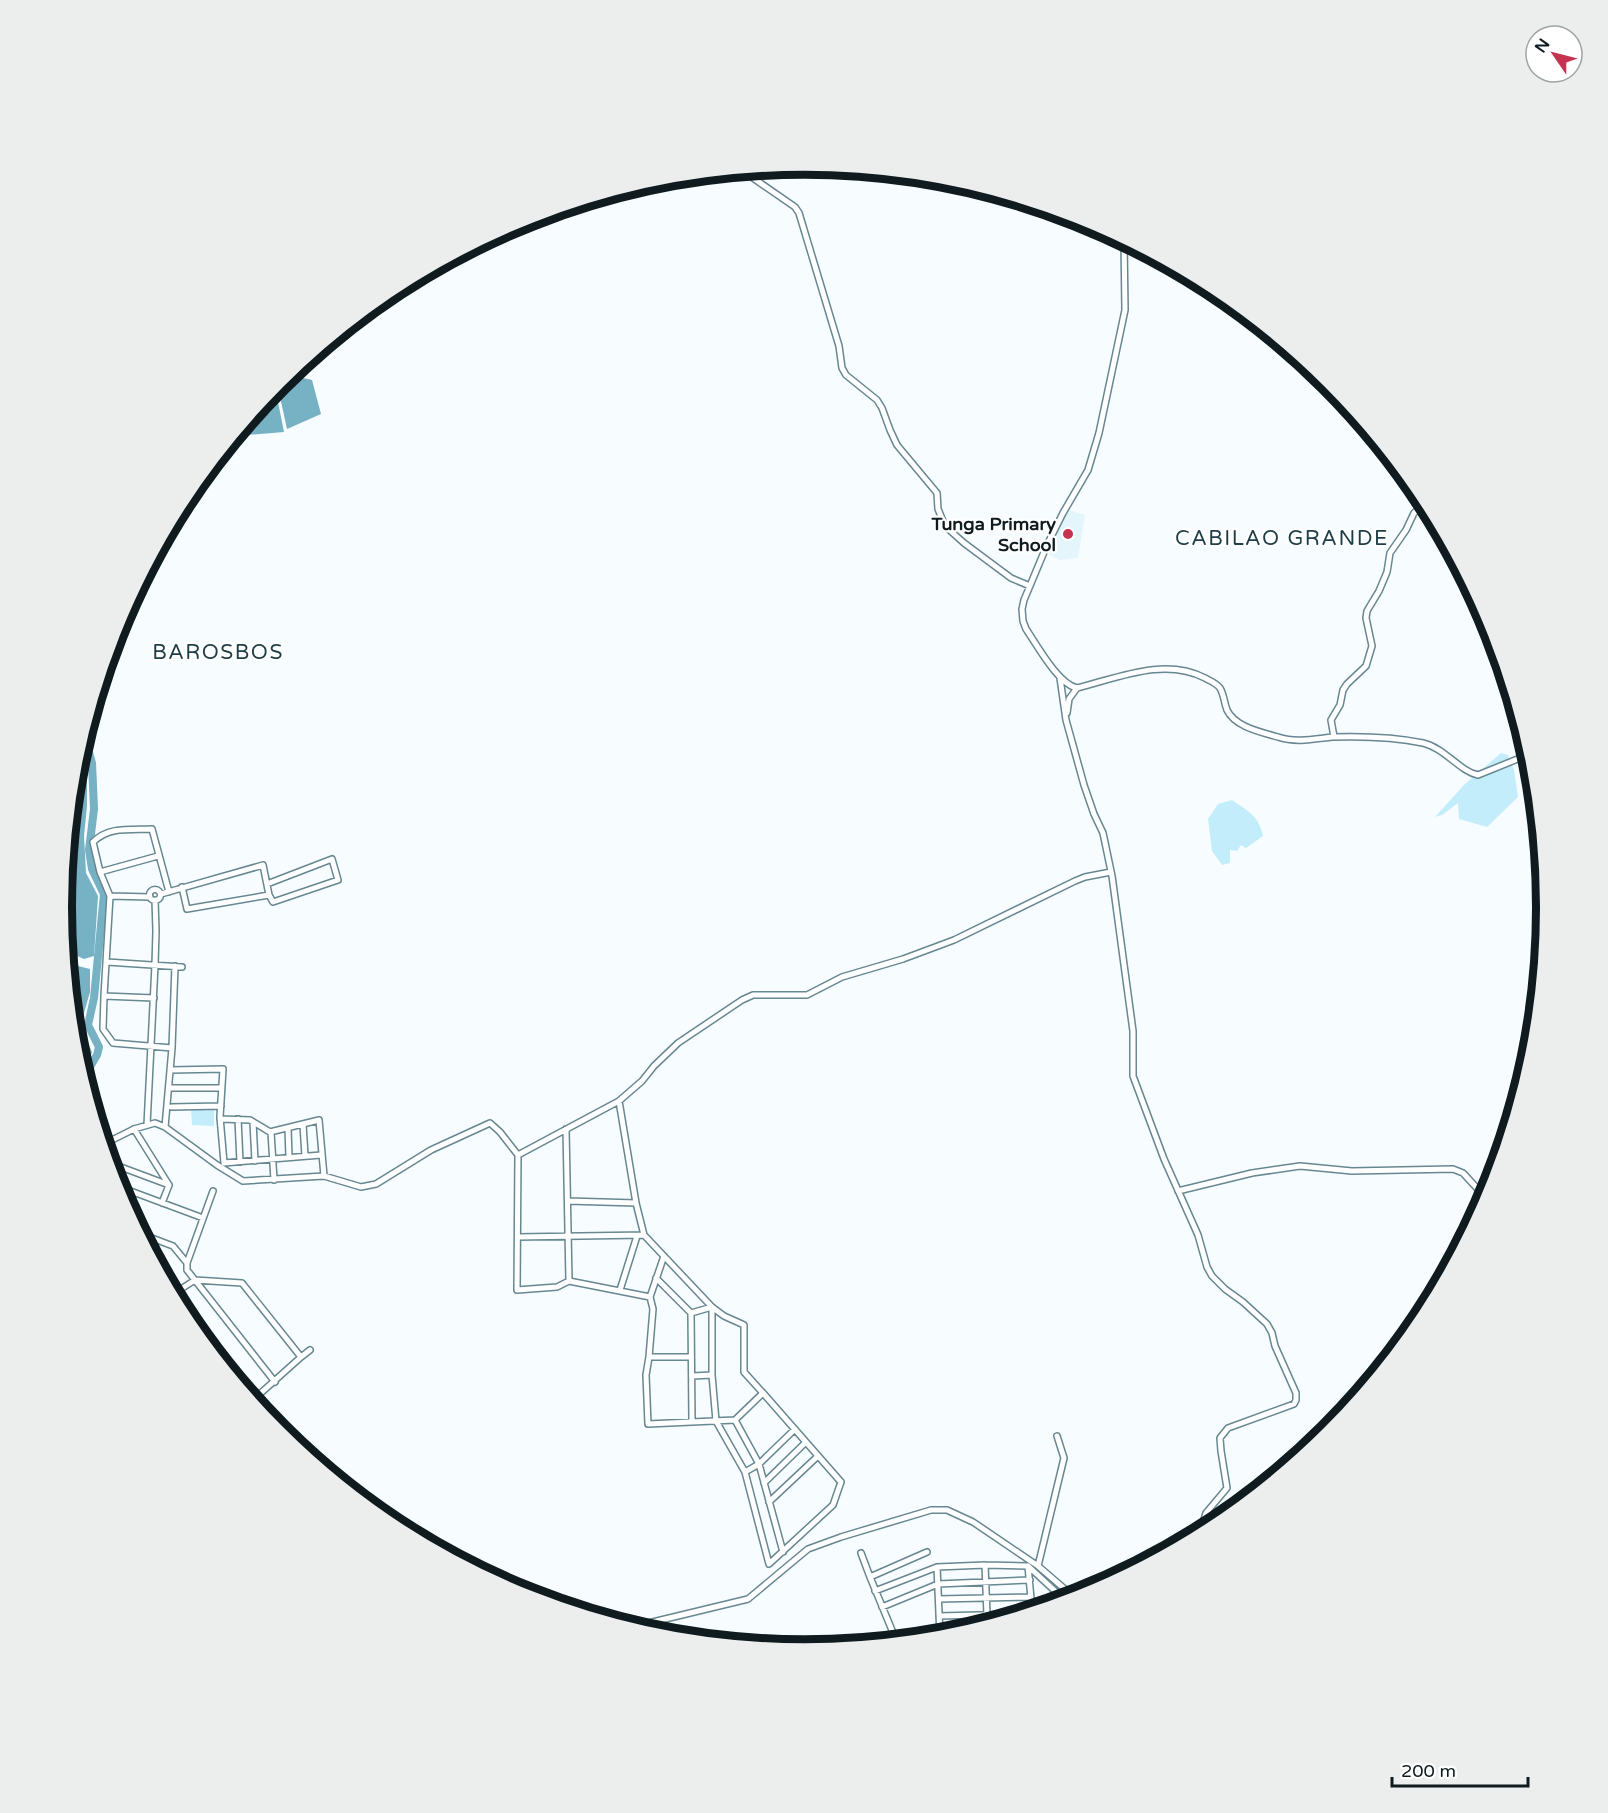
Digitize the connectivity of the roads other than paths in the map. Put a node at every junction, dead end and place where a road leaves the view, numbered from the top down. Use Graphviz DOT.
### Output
graph roads {
  1 [pos="752,176"];
  2 [pos="1124,248"];
  3 [pos="1418,509"];
  4 [pos="1030,586"];
  5 [pos="1060,678"];
  6 [pos="1077,688"];
  7 [pos="1066,720"];
  8 [pos="1334,737"];
  9 [pos="1521,758"];
  10 [pos="158,856"];
  11 [pos="100,872"];
  12 [pos="1111,872"];
  13 [pos="267,884"];
  14 [pos="182,887"];
  15 [pos="169,892"];
  16 [pos="161,894"];
  17 [pos="110,896"];
  18 [pos="269,896"];
  19 [pos="153,899"];
  20 [pos="107,962"];
  21 [pos="155,965"];
  22 [pos="175,966"];
  23 [pos="182,967"];
  24 [pos="104,996"];
  25 [pos="154,998"];
  26 [pos="152,1047"];
  27 [pos="172,1048"];
  28 [pos="170,1070"];
  29 [pos="169,1088"];
  30 [pos="222,1088"];
  31 [pos="619,1101"];
  32 [pos="221,1106"];
  33 [pos="171,1107"];
  34 [pos="220,1119"];
  35 [pos="238,1119"];
  36 [pos="253,1122"];
  37 [pos="303,1124"];
  38 [pos="147,1125"];
  39 [pos="165,1127"];
  40 [pos="288,1128"];
  41 [pos="134,1129"];
  42 [pos="566,1129"];
  43 [pos="271,1132"];
  44 [pos="111,1141"];
  45 [pos="321,1155"];
  46 [pos="518,1155"];
  47 [pos="305,1156"];
  48 [pos="289,1158"];
  49 [pos="272,1159"];
  50 [pos="255,1161"];
  51 [pos="240,1162"];
  52 [pos="120,1167"];
  53 [pos="324,1176"];
  54 [pos="274,1180"];
  55 [pos="169,1185"];
  56 [pos="1479,1190"];
  57 [pos="130,1191"];
  58 [pos="213,1191"];
  59 [pos="1178,1191"];
  60 [pos="568,1201"];
  61 [pos="162,1203"];
  62 [pos="636,1203"];
  63 [pos="203,1218"];
  64 [pos="644,1235"];
  65 [pos="637,1236"];
  66 [pos="518,1237"];
  67 [pos="567,1237"];
  68 [pos="151,1238"];
  69 [pos="663,1256"];
  70 [pos="187,1263"];
  71 [pos="656,1278"];
  72 [pos="195,1281"];
  73 [pos="569,1281"];
  74 [pos="180,1290"];
  75 [pos="620,1290"];
  76 [pos="650,1297"];
  77 [pos="712,1307"];
  78 [pos="691,1312"];
  79 [pos="310,1350"];
  80 [pos="301,1357"];
  81 [pos="649,1357"];
  82 [pos="692,1357"];
  83 [pos="692,1376"];
  84 [pos="711,1376"];
  85 [pos="275,1382"];
  86 [pos="763,1393"];
  87 [pos="259,1395"];
  88 [pos="735,1420"];
  89 [pos="716,1421"];
  90 [pos="692,1422"];
  91 [pos="795,1429"];
  92 [pos="1057,1436"];
  93 [pos="806,1442"];
  94 [pos="818,1456"];
  95 [pos="759,1464"];
  96 [pos="745,1472"];
  97 [pos="764,1483"];
  98 [pos="769,1502"];
  99 [pos="1204,1519"];
  100 [pos="783,1552"];
  101 [pos="927,1552"];
  102 [pos="861,1553"];
  103 [pos="769,1564"];
  104 [pos="985,1565"];
  105 [pos="1028,1566"];
  106 [pos="1038,1566"];
  107 [pos="937,1567"];
  108 [pos="773,1577"];
  109 [pos="870,1577"];
  110 [pos="1030,1580"];
  111 [pos="986,1582"];
  112 [pos="938,1584"];
  113 [pos="1066,1590"];
  114 [pos="875,1591"];
  115 [pos="1057,1593"];
  116 [pos="1030,1597"];
  117 [pos="987,1598"];
  118 [pos="939,1599"];
  119 [pos="1031,1602"];
  120 [pos="882,1607"];
  121 [pos="987,1615"];
  122 [pos="939,1616"];
  123 [pos="652,1622"];
  124 [pos="939,1625"];
  125 [pos="893,1633"];
  1 -- 4 [label="street"];
  2 -- 4 [label="street"];
  3 -- 8 [label="street"];
  4 -- 5 [label="street"];
  5 -- 6 [label="street"];
  5 -- 7 [label="street"];
  6 -- 7 [label="street"];
  6 -- 8 [label="street"];
  7 -- 12 [label="street"];
  8 -- 9 [label="street"];
  10 -- 11 [label="street"];
  10 -- 11 [label="street"];
  10 -- 15 [label="street"];
  11 -- 17 [label="street"];
  12 -- 31 [label="street"];
  12 -- 59 [label="street"];
  13 -- 14 [label="street"];
  13 -- 18 [label="street"];
  13 -- 18 [label="street"];
  14 -- 15 [label="street"];
  14 -- 18 [label="street"];
  15 -- 16 [label="street"];
  16 -- 19 [label="street"];
  16 -- 19 [label="street"];
  17 -- 19 [label="street"];
  17 -- 20 [label="street"];
  19 -- 21 [label="street"];
  20 -- 21 [label="street"];
  20 -- 24 [label="street"];
  21 -- 22 [label="street"];
  21 -- 25 [label="street"];
  22 -- 23 [label="street"];
  22 -- 27 [label="street"];
  24 -- 25 [label="street"];
  24 -- 26 [label="street"];
  25 -- 26 [label="street"];
  26 -- 27 [label="street"];
  26 -- 38 [label="street"];
  27 -- 28 [label="street"];
  28 -- 29 [label="street"];
  28 -- 30 [label="street"];
  29 -- 30 [label="street"];
  29 -- 39 [label="street"];
  30 -- 32 [label="street"];
  31 -- 42 [label="street"];
  31 -- 62 [label="street"];
  32 -- 33 [label="street"];
  32 -- 34 [label="street"];
  34 -- 35 [label="street"];
  34 -- 51 [label="street"];
  35 -- 36 [label="street"];
  35 -- 51 [label="street"];
  36 -- 43 [label="street"];
  36 -- 50 [label="street"];
  37 -- 40 [label="street"];
  37 -- 45 [label="street"];
  37 -- 47 [label="street"];
  38 -- 39 [label="street"];
  38 -- 41 [label="street"];
  39 -- 54 [label="street"];
  40 -- 43 [label="street"];
  40 -- 48 [label="street"];
  41 -- 44 [label="street"];
  41 -- 55 [label="street"];
  42 -- 46 [label="street"];
  42 -- 60 [label="street"];
  43 -- 49 [label="street"];
  45 -- 47 [label="street"];
  45 -- 53 [label="street"];
  46 -- 53 [label="street"];
  46 -- 66 [label="street"];
  47 -- 48 [label="street"];
  48 -- 49 [label="street"];
  49 -- 50 [label="street"];
  49 -- 54 [label="street"];
  50 -- 51 [label="street"];
  52 -- 55 [label="street"];
  53 -- 54 [label="street"];
  55 -- 61 [label="street"];
  56 -- 59 [label="street"];
  57 -- 61 [label="street"];
  58 -- 63 [label="street"];
  59 -- 99 [label="street"];
  60 -- 62 [label="street"];
  60 -- 67 [label="street"];
  61 -- 63 [label="street"];
  62 -- 64 [label="street"];
  63 -- 70 [label="street"];
  64 -- 65 [label="street"];
  64 -- 69 [label="street"];
  65 -- 67 [label="street"];
  65 -- 75 [label="street"];
  66 -- 67 [label="street"];
  66 -- 73 [label="street"];
  67 -- 73 [label="street"];
  68 -- 70 [label="street"];
  69 -- 71 [label="street"];
  69 -- 77 [label="street"];
  70 -- 72 [label="street"];
  71 -- 76 [label="street"];
  71 -- 78 [label="street"];
  72 -- 74 [label="street"];
  72 -- 80 [label="street"];
  72 -- 85 [label="street"];
  73 -- 75 [label="street"];
  75 -- 76 [label="street"];
  76 -- 81 [label="street"];
  77 -- 78 [label="street"];
  77 -- 84 [label="street"];
  77 -- 86 [label="street"];
  78 -- 82 [label="street"];
  79 -- 80 [label="street"];
  80 -- 85 [label="street"];
  81 -- 82 [label="street"];
  81 -- 90 [label="street"];
  82 -- 83 [label="street"];
  83 -- 84 [label="street"];
  83 -- 90 [label="street"];
  84 -- 89 [label="street"];
  85 -- 87 [label="street"];
  86 -- 88 [label="street"];
  86 -- 91 [label="street"];
  88 -- 89 [label="street"];
  88 -- 95 [label="street"];
  89 -- 90 [label="street"];
  89 -- 96 [label="street"];
  91 -- 93 [label="street"];
  91 -- 95 [label="street"];
  92 -- 106 [label="street"];
  93 -- 94 [label="street"];
  93 -- 97 [label="street"];
  94 -- 98 [label="street"];
  94 -- 100 [label="street"];
  95 -- 96 [label="street"];
  95 -- 97 [label="street"];
  96 -- 103 [label="street"];
  97 -- 98 [label="street"];
  98 -- 100 [label="street"];
  100 -- 103 [label="street"];
  101 -- 109 [label="street"];
  102 -- 109 [label="street"];
  103 -- 108 [label="street"];
  104 -- 105 [label="street"];
  104 -- 107 [label="street"];
  104 -- 111 [label="street"];
  105 -- 110 [label="street"];
  105 -- 115 [label="street"];
  106 -- 108 [label="street"];
  106 -- 113 [label="street"];
  107 -- 112 [label="street"];
  107 -- 114 [label="street"];
  108 -- 123 [label="street"];
  109 -- 114 [label="street"];
  110 -- 111 [label="street"];
  110 -- 116 [label="street"];
  111 -- 112 [label="street"];
  111 -- 117 [label="street"];
  112 -- 118 [label="street"];
  112 -- 120 [label="street"];
  114 -- 120 [label="street"];
  116 -- 117 [label="street"];
  116 -- 119 [label="street"];
  117 -- 118 [label="street"];
  117 -- 121 [label="street"];
  118 -- 122 [label="street"];
  120 -- 125 [label="street"];
  121 -- 122 [label="street"];
  122 -- 124 [label="street"];
}
